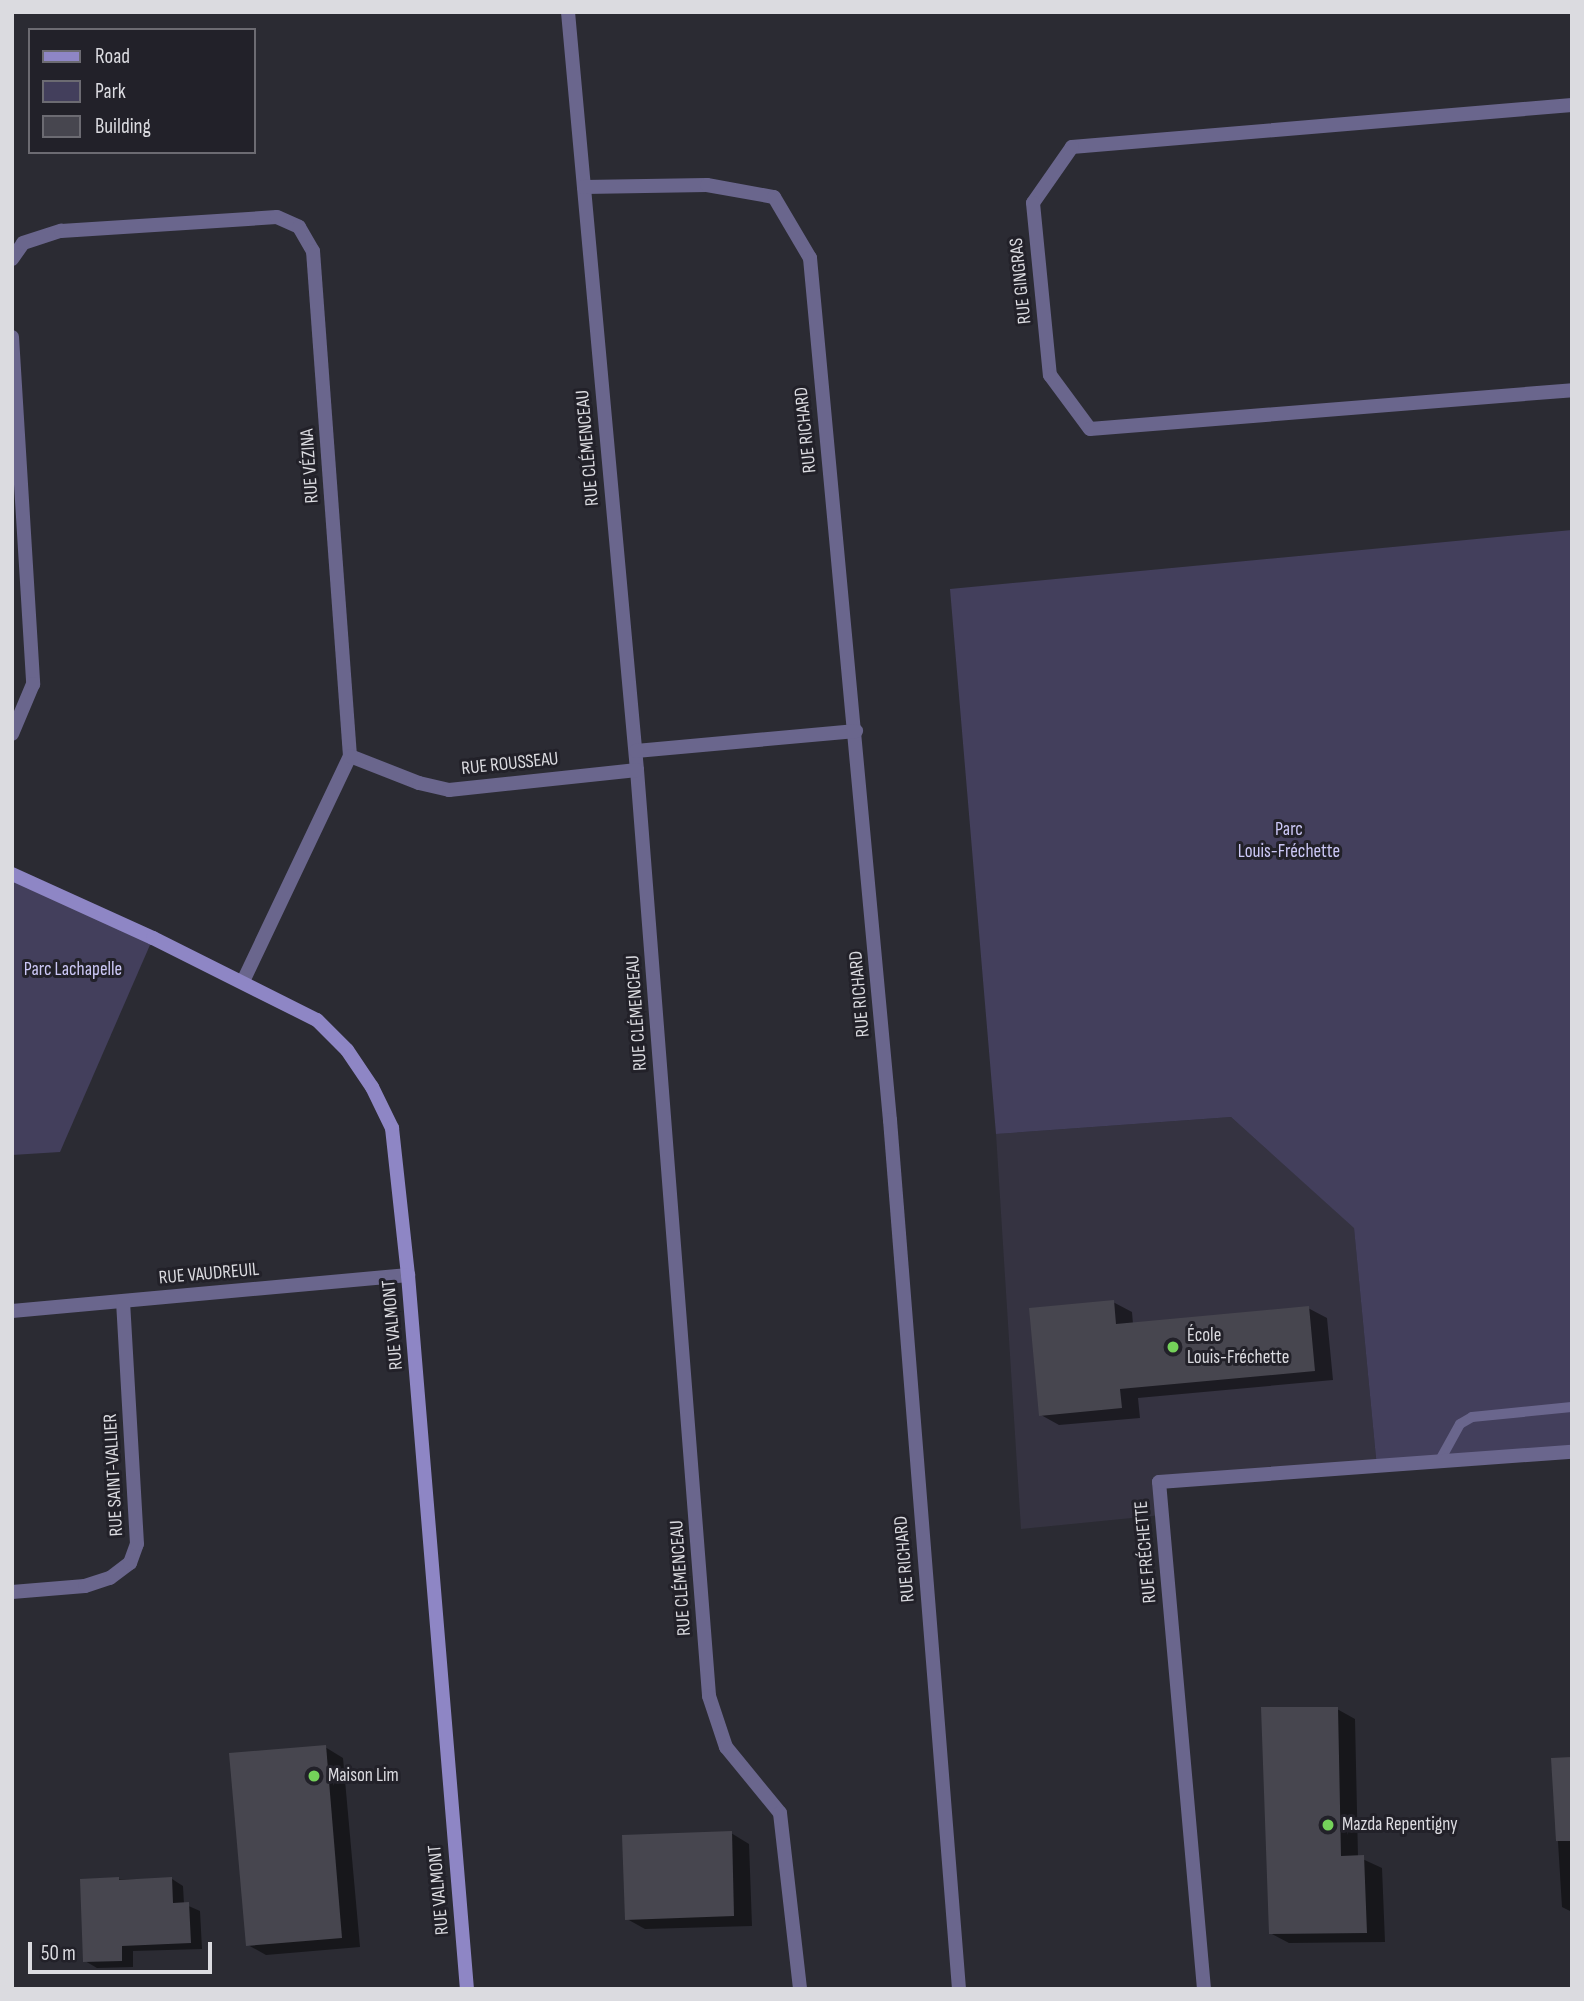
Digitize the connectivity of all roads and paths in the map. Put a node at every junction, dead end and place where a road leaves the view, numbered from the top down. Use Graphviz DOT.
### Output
graph roads {
  1 [pos="568,12"];
  2 [pos="1572,105"];
  3 [pos="584,187"];
  4 [pos="12,259"];
  5 [pos="12,337"];
  6 [pos="1572,390"];
  7 [pos="856,731"];
  8 [pos="12,734"];
  9 [pos="636,751"];
  10 [pos="350,756"];
  11 [pos="637,770"];
  12 [pos="12,874"];
  13 [pos="243,981"];
  14 [pos="408,1276"];
  15 [pos="123,1301"];
  16 [pos="12,1311"];
  17 [pos="1572,1407"];
  18 [pos="1572,1451"];
  19 [pos="1438,1462"];
  20 [pos="12,1592"];
  21 [pos="467,1989"];
  22 [pos="800,1989"];
  23 [pos="959,1989"];
  24 [pos="1204,1989"];
  1 -- 3 [label="street, RUE CLÉMENCEAU"];
  2 -- 6 [label="street, RUE GINGRAS"];
  3 -- 7 [label="street, RUE RICHARD"];
  3 -- 9 [label="street, RUE CLÉMENCEAU"];
  4 -- 10 [label="street, RUE VÉZINA"];
  5 -- 8 [label="street"];
  7 -- 9 [label="street"];
  7 -- 23 [label="street, RUE RICHARD"];
  9 -- 11 [label="street, RUE CLÉMENCEAU"];
  10 -- 11 [label="street, RUE ROUSSEAU"];
  10 -- 13 [label="street, RUE VÉZINA"];
  11 -- 22 [label="street, RUE CLÉMENCEAU"];
  12 -- 13 [label="street, RUE VALMONT"];
  13 -- 14 [label="street, RUE VALMONT"];
  14 -- 15 [label="street, RUE VAUDREUIL"];
  14 -- 21 [label="street, RUE VALMONT"];
  15 -- 16 [label="street, RUE VAUDREUIL"];
  15 -- 20 [label="street, RUE SAINT-VALLIER"];
  17 -- 19 [label="lane"];
  18 -- 19 [label="street, RUE FRÉCHETTE"];
  19 -- 24 [label="street, RUE FRÉCHETTE"];
}
